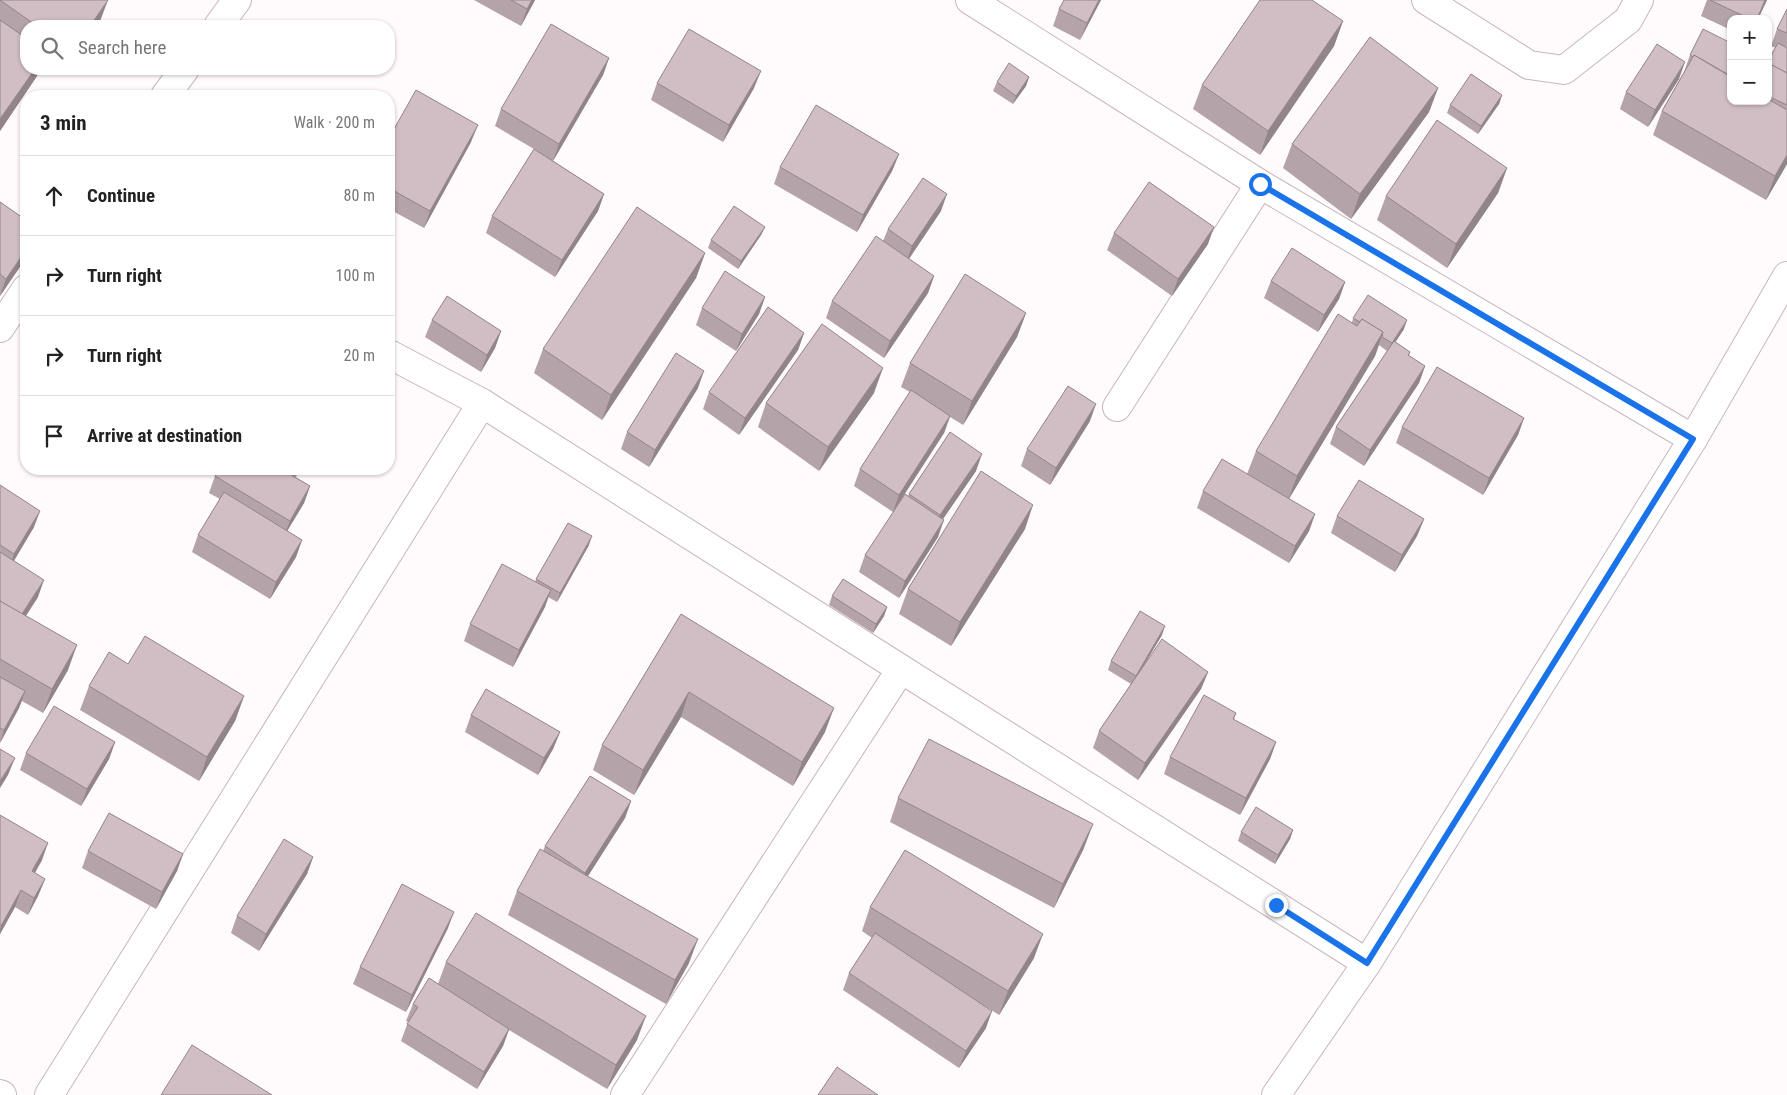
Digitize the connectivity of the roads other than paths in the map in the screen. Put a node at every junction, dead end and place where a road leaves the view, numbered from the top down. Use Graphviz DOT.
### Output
graph roads {
  1 [pos="237,0"];
  2 [pos="970,0"];
  3 [pos="1426,0"];
  4 [pos="1639,0"];
  5 [pos="222,20"];
  6 [pos="181,75"];
  7 [pos="170,90"];
  8 [pos="1260,184"];
  9 [pos="1787,276"];
  10 [pos="20,298"];
  11 [pos="0,328"];
  12 [pos="395,357"];
  13 [pos="482,402"];
  14 [pos="1116,407"];
  15 [pos="1693,439"];
  16 [pos="902,669"];
  17 [pos="1367,963"];
  18 [pos="49,1095"];
  19 [pos="625,1095"];
  20 [pos="1276,1095"];
  1 -- 5 [label="street"];
  2 -- 8 [label="street"];
  3 -- 4 [label="street"];
  6 -- 7 [label="street"];
  8 -- 14 [label="street"];
  8 -- 15 [label="street"];
  9 -- 15 [label="street"];
  10 -- 11 [label="street"];
  12 -- 13 [label="street"];
  13 -- 16 [label="street"];
  13 -- 18 [label="street"];
  15 -- 17 [label="street"];
  16 -- 17 [label="street"];
  16 -- 19 [label="street"];
  17 -- 20 [label="street"];
}
